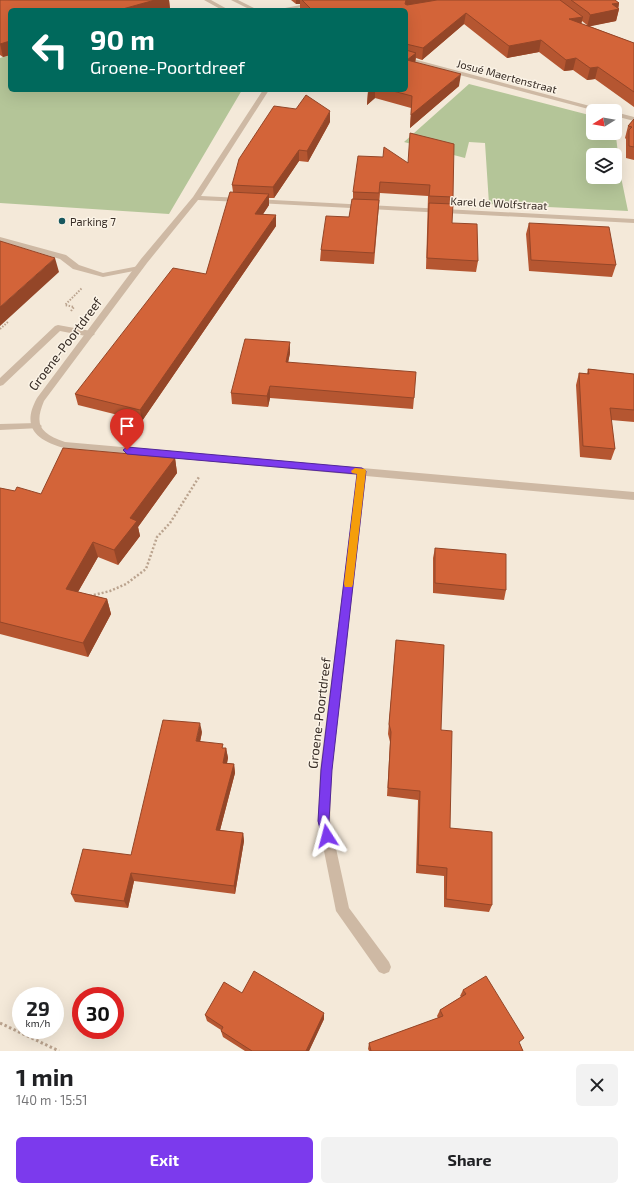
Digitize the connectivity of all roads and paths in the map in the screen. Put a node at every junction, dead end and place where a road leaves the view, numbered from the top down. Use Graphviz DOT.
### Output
graph roads {
  1 [pos="207,0"];
  2 [pos="234,0"];
  3 [pos="335,0"];
  4 [pos="342,5"];
  5 [pos="222,8"];
  6 [pos="251,8"];
  7 [pos="289,8"];
  8 [pos="323,8"];
  9 [pos="408,60"];
  10 [pos="265,92"];
  11 [pos="586,107"];
  12 [pos="622,116"];
  13 [pos="634,119"];
  14 [pos="196,198"];
  15 [pos="634,221"];
  16 [pos="0,239"];
  17 [pos="139,268"];
  18 [pos="96,273"];
  19 [pos="8,322"];
  20 [pos="58,328"];
  21 [pos="0,329"];
  22 [pos="90,334"];
  23 [pos="0,383"];
  24 [pos="0,426"];
  25 [pos="37,426"];
  26 [pos="205,457"];
  27 [pos="362,471"];
  28 [pos="634,496"];
  29 [pos="88,596"];
  30 [pos="384,967"];
  31 [pos="0,1022"];
  32 [pos="59,1051"];
  1 -- 5 [label="street"];
  2 -- 6 [label="street"];
  3 -- 7 [label="street"];
  4 -- 8 [label="street"];
  9 -- 11 [label="street, Josué Maertenstraat"];
  10 -- 14 [label="street, Groene-Poortdreef"];
  12 -- 13 [label="street"];
  14 -- 15 [label="street, Karel de Wolfstraat"];
  14 -- 17 [label="street, Groene-Poortdreef"];
  16 -- 18 [label="street"];
  17 -- 18 [label="street"];
  17 -- 22 [label="street, Groene-Poortdreef"];
  18 -- 20 [label="path"];
  19 -- 21 [label="path"];
  20 -- 22 [label="street"];
  20 -- 23 [label="street"];
  22 -- 25 [label="street, Groene-Poortdreef"];
  24 -- 25 [label="street"];
  25 -- 26 [label="street"];
  26 -- 27 [label="street"];
  26 -- 29 [label="path"];
  27 -- 28 [label="street"];
  27 -- 30 [label="street, Groene-Poortdreef"];
  31 -- 32 [label="path"];
}
